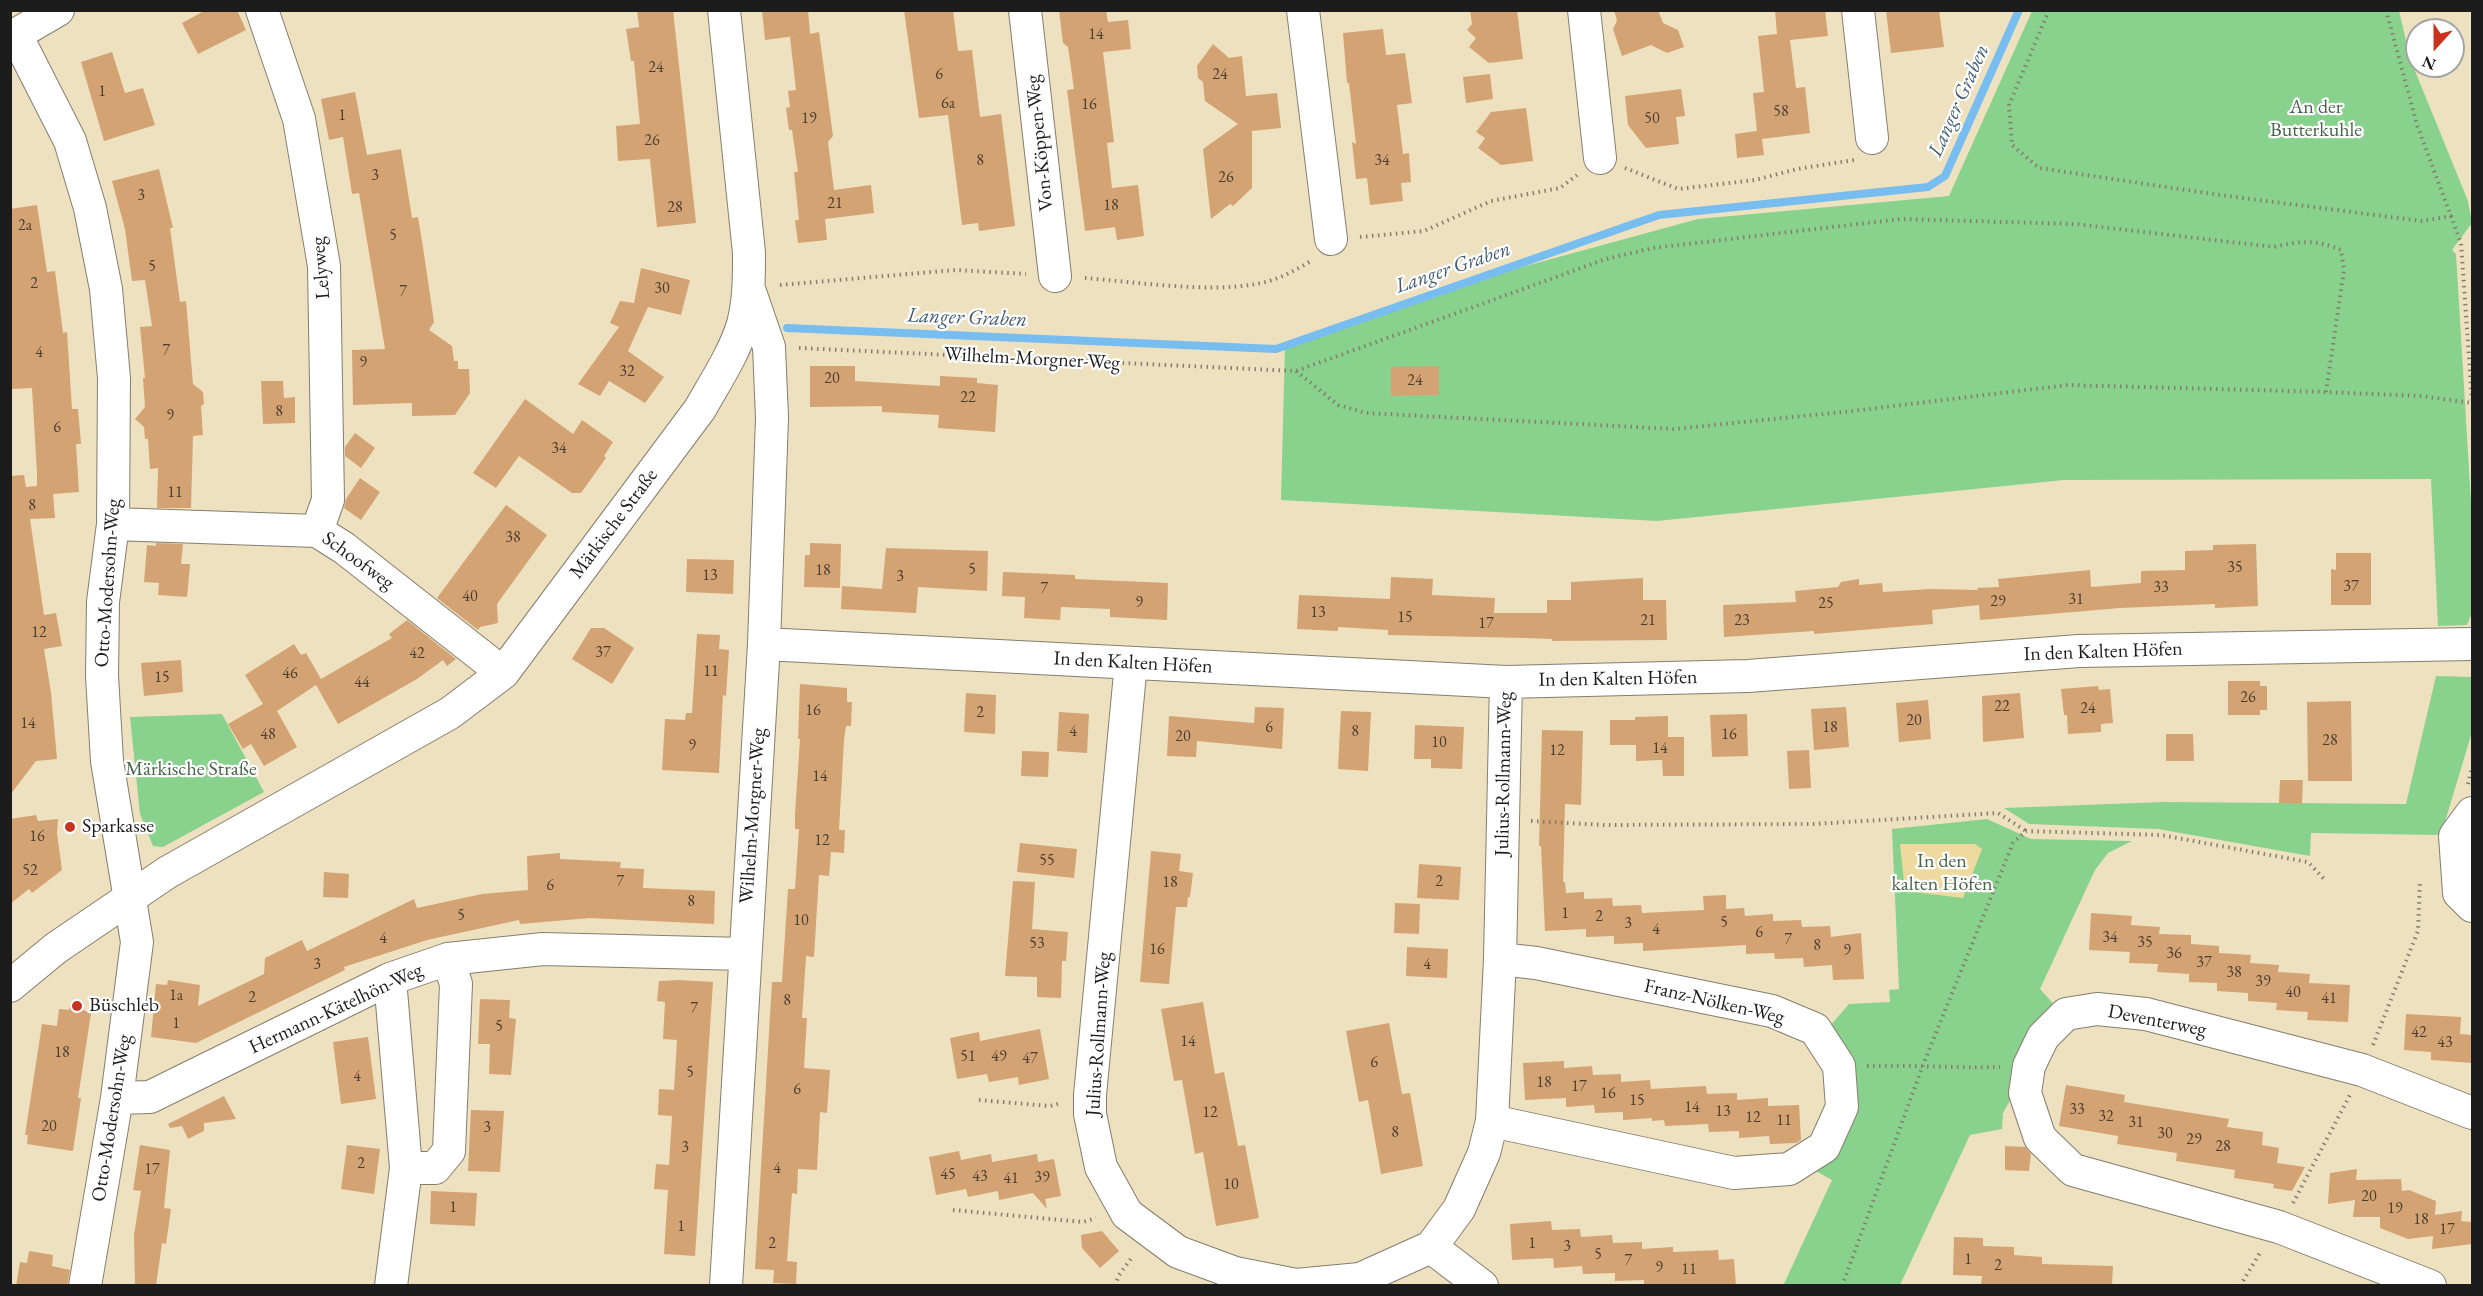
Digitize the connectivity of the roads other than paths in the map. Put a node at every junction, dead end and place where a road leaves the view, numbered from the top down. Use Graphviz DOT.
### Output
graph roads {
  1 [pos="58,10"];
  2 [pos="262,10"];
  3 [pos="724,10"];
  4 [pos="1025,10"];
  5 [pos="1303,10"];
  6 [pos="1584,10"];
  7 [pos="1858,10"];
  8 [pos="13,37"];
  9 [pos="1872,138"];
  10 [pos="1600,158"];
  11 [pos="1331,239"];
  12 [pos="1055,276"];
  13 [pos="749,287"];
  14 [pos="113,524"];
  15 [pos="317,531"];
  16 [pos="764,644"];
  17 [pos="2472,644"];
  18 [pos="1131,663"];
  19 [pos="503,673"];
  20 [pos="1506,682"];
  21 [pos="2472,813"];
  22 [pos="130,897"];
  23 [pos="2472,906"];
  24 [pos="744,954"];
  25 [pos="448,959"];
  26 [pos="1500,959"];
  27 [pos="390,980"];
  28 [pos="10,986"];
  29 [pos="117,1098"];
  30 [pos="2472,1113"];
  31 [pos="1492,1121"];
  32 [pos="406,1168"];
  33 [pos="1431,1247"];
  34 [pos="85,1286"];
  35 [pos="391,1286"];
  36 [pos="726,1286"];
  37 [pos="1482,1286"];
  38 [pos="2430,1286"];
  1 -- 8 [label="street"];
  2 -- 15 [label="street, Lelyweg"];
  3 -- 13 [label="street, Märkische Straße"];
  4 -- 12 [label="street, Von-Köppen-Weg"];
  5 -- 11 [label="street"];
  6 -- 10 [label="street"];
  7 -- 9 [label="street"];
  8 -- 14 [label="street, Otto-Modersohn-Weg"];
  13 -- 16 [label="street, Wilhelm-Morgner-Weg"];
  13 -- 19 [label="street, Märkische Straße"];
  14 -- 15 [label="street, Schoofweg"];
  14 -- 22 [label="street, Otto-Modersohn-Weg"];
  15 -- 19 [label="street, Schoofweg"];
  16 -- 18 [label="street, In den Kalten Höfen"];
  16 -- 24 [label="street, Wilhelm-Morgner-Weg"];
  17 -- 20 [label="street, In den Kalten Höfen"];
  18 -- 20 [label="street, In den Kalten Höfen"];
  18 -- 33 [label="street, Julius-Rollmann-Weg"];
  19 -- 22 [label="street, Märkische Straße"];
  20 -- 26 [label="street, Julius-Rollmann-Weg"];
  21 -- 23 [label="street"];
  22 -- 28 [label="street, Märkische Straße"];
  22 -- 29 [label="street, Otto-Modersohn-Weg"];
  24 -- 25 [label="street, Hermann-Kätelhön-Weg"];
  24 -- 36 [label="street, Wilhelm-Morgner-Weg"];
  25 -- 27 [label="street, Hermann-Kätelhön-Weg"];
  25 -- 32 [label="street"];
  26 -- 31 [label="street, Julius-Rollmann-Weg"];
  26 -- 31 [label="street, Franz-Nölken-Weg"];
  27 -- 29 [label="street, Hermann-Kätelhön-Weg"];
  27 -- 32 [label="street"];
  29 -- 34 [label="street, Otto-Modersohn-Weg"];
  30 -- 38 [label="street, Deventerweg"];
  31 -- 33 [label="street, Julius-Rollmann-Weg"];
  32 -- 35 [label="street"];
  33 -- 37 [label="street"];
}
